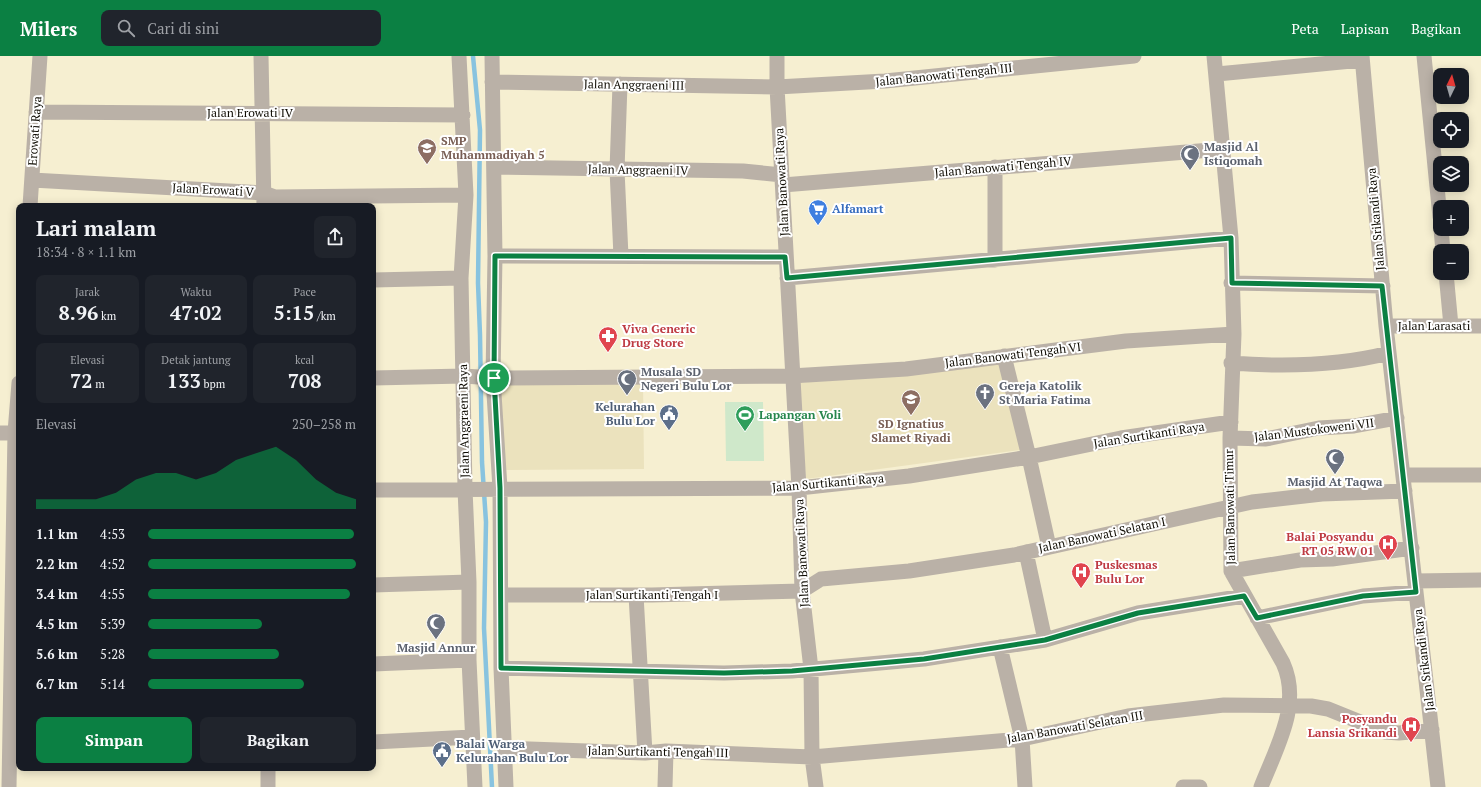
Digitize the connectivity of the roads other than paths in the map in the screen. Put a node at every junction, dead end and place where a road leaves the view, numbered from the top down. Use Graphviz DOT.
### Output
graph roads {
  1 [pos="40,56"];
  2 [pos="261,56"];
  3 [pos="459,56"];
  4 [pos="492,56"];
  5 [pos="777,56"];
  6 [pos="1134,56"];
  7 [pos="1214,56"];
  8 [pos="1424,56"];
  9 [pos="1362,58"];
  10 [pos="1010,62"];
  11 [pos="1216,74"];
  12 [pos="492,82"];
  13 [pos="620,84"];
  14 [pos="777,87"];
  15 [pos="36,112"];
  16 [pos="262,113"];
  17 [pos="463,115"];
  18 [pos="1223,149"];
  19 [pos="494,167"];
  20 [pos="995,167"];
  21 [pos="618,170"];
  22 [pos="32,180"];
  23 [pos="783,180"];
  24 [pos="466,195"];
  25 [pos="264,199"];
  26 [pos="1438,200"];
  27 [pos="30,203"];
  28 [pos="1231,238"];
  29 [pos="495,256"];
  30 [pos="621,256"];
  31 [pos="785,257"];
  32 [pos="995,260"];
  33 [pos="461,278"];
  34 [pos="787,278"];
  35 [pos="376,280"];
  36 [pos="1447,280"];
  37 [pos="1232,283"];
  38 [pos="1382,286"];
  39 [pos="1386,326"];
  40 [pos="1451,326"];
  41 [pos="1481,326"];
  42 [pos="1234,334"];
  43 [pos="1389,353"];
  44 [pos="1004,356"];
  45 [pos="1232,363"];
  46 [pos="466,376"];
  47 [pos="791,376"];
  48 [pos="376,378"];
  49 [pos="491,378"];
  50 [pos="1397,418"];
  51 [pos="1231,422"];
  52 [pos="16,432"];
  53 [pos="0,433"];
  54 [pos="1230,438"];
  55 [pos="1029,457"];
  56 [pos="1481,474"];
  57 [pos="1404,475"];
  58 [pos="497,488"];
  59 [pos="798,488"];
  60 [pos="468,489"];
  61 [pos="376,490"];
  62 [pos="1405,490"];
  63 [pos="1231,507"];
  64 [pos="16,538"];
  65 [pos="1049,547"];
  66 [pos="1412,548"];
  67 [pos="1026,552"];
  68 [pos="1231,571"];
  69 [pos="1481,580"];
  70 [pos="469,582"];
  71 [pos="376,585"];
  72 [pos="1416,586"];
  73 [pos="802,591"];
  74 [pos="501,595"];
  75 [pos="636,595"];
  76 [pos="1244,596"];
  77 [pos="1257,618"];
  78 [pos="16,630"];
  79 [pos="1045,640"];
  80 [pos="1000,647"];
  81 [pos="469,660"];
  82 [pos="376,664"];
  83 [pos="501,668"];
  84 [pos="811,670"];
  85 [pos="640,672"];
  86 [pos="1290,707"];
  87 [pos="15,716"];
  88 [pos="1432,730"];
  89 [pos="472,738"];
  90 [pos="1022,739"];
  91 [pos="376,742"];
  92 [pos="504,748"];
  93 [pos="666,751"];
  94 [pos="645,753"];
  95 [pos="812,757"];
  96 [pos="268,771"];
  97 [pos="9,787"];
  98 [pos="268,787"];
  99 [pos="476,787"];
  100 [pos="506,787"];
  101 [pos="664,787"];
  102 [pos="816,787"];
  103 [pos="1025,787"];
  104 [pos="1183,787"];
  105 [pos="1200,787"];
  106 [pos="1261,787"];
  107 [pos="1438,787"];
  1 -- 15 [label="street, Erowati Raya"];
  2 -- 16 [label="street"];
  3 -- 17 [label="street, Jalan Anggraeni Raya"];
  4 -- 12 [label="street"];
  5 -- 14 [label="street, Jalan Banowati Raya"];
  6 -- 10 [label="street, Jalan Banowati Tengah III"];
  7 -- 11 [label="street, Jalan Banowati Timur"];
  8 -- 26 [label="street"];
  9 -- 11 [label="street"];
  9 -- 38 [label="street, Jalan Srikandi Raya"];
  10 -- 14 [label="street, Jalan Banowati Tengah III"];
  11 -- 18 [label="street, Jalan Banowati Timur"];
  12 -- 13 [label="street, Jalan Anggraeni III"];
  12 -- 19 [label="street"];
  13 -- 14 [label="street, Jalan Anggraeni III"];
  13 -- 21 [label="street"];
  14 -- 23 [label="street, Jalan Banowati Raya"];
  15 -- 16 [label="street, Jalan Erowati IV"];
  15 -- 22 [label="street, Erowati Raya"];
  16 -- 17 [label="street, Jalan Erowati IV"];
  16 -- 25 [label="street"];
  17 -- 24 [label="street, Jalan Anggraeni Raya"];
  18 -- 20 [label="street, Jalan Banowati Tengah IV"];
  18 -- 28 [label="street, Jalan Banowati Timur"];
  19 -- 21 [label="street, Jalan Anggraeni IV"];
  19 -- 29 [label="street"];
  20 -- 23 [label="street, Jalan Banowati Tengah IV"];
  20 -- 32 [label="street"];
  21 -- 23 [label="street, Jalan Anggraeni IV"];
  21 -- 30 [label="street"];
  22 -- 25 [label="street, Jalan Erowati V"];
  22 -- 27 [label="street, Erowati Raya"];
  23 -- 31 [label="street, Jalan Banowati Raya"];
  24 -- 25 [label="street, Jalan Erowati V"];
  24 -- 33 [label="street, Jalan Anggraeni Raya"];
  28 -- 32 [label="street"];
  28 -- 37 [label="street, Jalan Banowati Timur"];
  29 -- 30 [label="street"];
  29 -- 49 [label="street"];
  30 -- 31 [label="street"];
  31 -- 34 [label="street, Jalan Banowati Raya"];
  32 -- 34 [label="street"];
  33 -- 35 [label="street"];
  33 -- 46 [label="street, Jalan Anggraeni Raya"];
  34 -- 47 [label="street, Jalan Banowati Raya"];
  36 -- 40 [label="street"];
  37 -- 38 [label="street"];
  37 -- 42 [label="street, Jalan Banowati Timur"];
  38 -- 39 [label="street, Jalan Srikandi Raya"];
  39 -- 40 [label="street, Jalan Larasati"];
  39 -- 43 [label="street, Jalan Srikandi Raya"];
  40 -- 41 [label="street, Jalan Larasati"];
  42 -- 44 [label="street, Jalan Banowati Tengah VI"];
  42 -- 45 [label="street, Jalan Banowati Timur"];
  43 -- 45 [label="street"];
  43 -- 50 [label="street, Jalan Srikandi Raya"];
  44 -- 47 [label="street, Jalan Banowati Tengah VI"];
  44 -- 55 [label="street"];
  45 -- 51 [label="street, Jalan Banowati Timur"];
  46 -- 48 [label="street"];
  46 -- 49 [label="street"];
  46 -- 60 [label="street, Jalan Anggraeni Raya"];
  47 -- 49 [label="street"];
  47 -- 59 [label="street, Jalan Banowati Raya"];
  49 -- 58 [label="street"];
  50 -- 54 [label="street, Jalan Mustokoweni VII"];
  50 -- 57 [label="street, Jalan Srikandi Raya"];
  51 -- 54 [label="street, Jalan Banowati Timur"];
  51 -- 55 [label="street, Jalan Surtikanti Raya"];
  52 -- 53 [label="street"];
  54 -- 63 [label="street, Jalan Banowati Timur"];
  55 -- 59 [label="street, Jalan Surtikanti Raya"];
  55 -- 65 [label="street"];
  56 -- 57 [label="street"];
  57 -- 62 [label="street, Jalan Srikandi Raya"];
  58 -- 59 [label="street, Jalan Surtikanti Raya"];
  58 -- 60 [label="street, Jalan Surtikanti Raya"];
  58 -- 74 [label="street"];
  59 -- 73 [label="street, Jalan Banowati Raya"];
  60 -- 61 [label="street, Jalan Surtikanti Raya"];
  60 -- 70 [label="street, Jalan Anggraeni Raya"];
  62 -- 63 [label="street, Jalan Banowati Selatan I"];
  62 -- 66 [label="street, Jalan Srikandi Raya"];
  63 -- 65 [label="street, Jalan Banowati Selatan I"];
  63 -- 68 [label="street, Jalan Banowati Timur"];
  64 -- 78 [label="street"];
  65 -- 67 [label="street, Jalan Banowati Selatan I"];
  66 -- 68 [label="street"];
  66 -- 72 [label="street, Jalan Srikandi Raya"];
  67 -- 73 [label="street, Jalan Banowati Selatan I"];
  67 -- 79 [label="street"];
  68 -- 76 [label="street, Jalan Banowati Timur"];
  69 -- 72 [label="street"];
  70 -- 71 [label="street"];
  70 -- 81 [label="street, Jalan Anggraeni Raya"];
  72 -- 77 [label="street"];
  72 -- 88 [label="street, Jalan Srikandi Raya"];
  73 -- 75 [label="street, Jalan Surtikanti Tengah I"];
  73 -- 84 [label="street, Jalan Banowati Raya"];
  74 -- 75 [label="street, Jalan Surtikanti Tengah I"];
  74 -- 83 [label="street"];
  75 -- 85 [label="street"];
  76 -- 77 [label="street, Jalan Banowati Timur"];
  76 -- 79 [label="street"];
  77 -- 86 [label="street, Jalan Banowati Timur"];
  78 -- 87 [label="street"];
  79 -- 80 [label="street"];
  80 -- 84 [label="street"];
  80 -- 90 [label="street"];
  81 -- 82 [label="street"];
  81 -- 89 [label="street, Jalan Anggraeni Raya"];
  83 -- 85 [label="street"];
  83 -- 92 [label="street"];
  84 -- 85 [label="street"];
  84 -- 95 [label="street, Jalan Banowati Raya"];
  85 -- 94 [label="street"];
  86 -- 88 [label="street, Jalan Banowati Selatan III"];
  86 -- 90 [label="street, Jalan Banowati Selatan III"];
  86 -- 106 [label="street, Jalan Banowati Timur"];
  87 -- 97 [label="street"];
  88 -- 107 [label="street, Jalan Srikandi Raya"];
  89 -- 91 [label="street"];
  89 -- 99 [label="street, Jalan Anggraeni Raya"];
  90 -- 95 [label="street, Jalan Banowati Selatan III"];
  90 -- 103 [label="street"];
  92 -- 94 [label="street, Jalan Surtikanti Tengah III"];
  92 -- 100 [label="street"];
  93 -- 94 [label="street, Jalan Surtikanti Tengah III"];
  93 -- 95 [label="street, Jalan Surtikanti Tengah III"];
  93 -- 101 [label="street"];
  95 -- 102 [label="street, Jalan Banowati Raya"];
  96 -- 98 [label="street"];
  104 -- 105 [label="street"];
}
